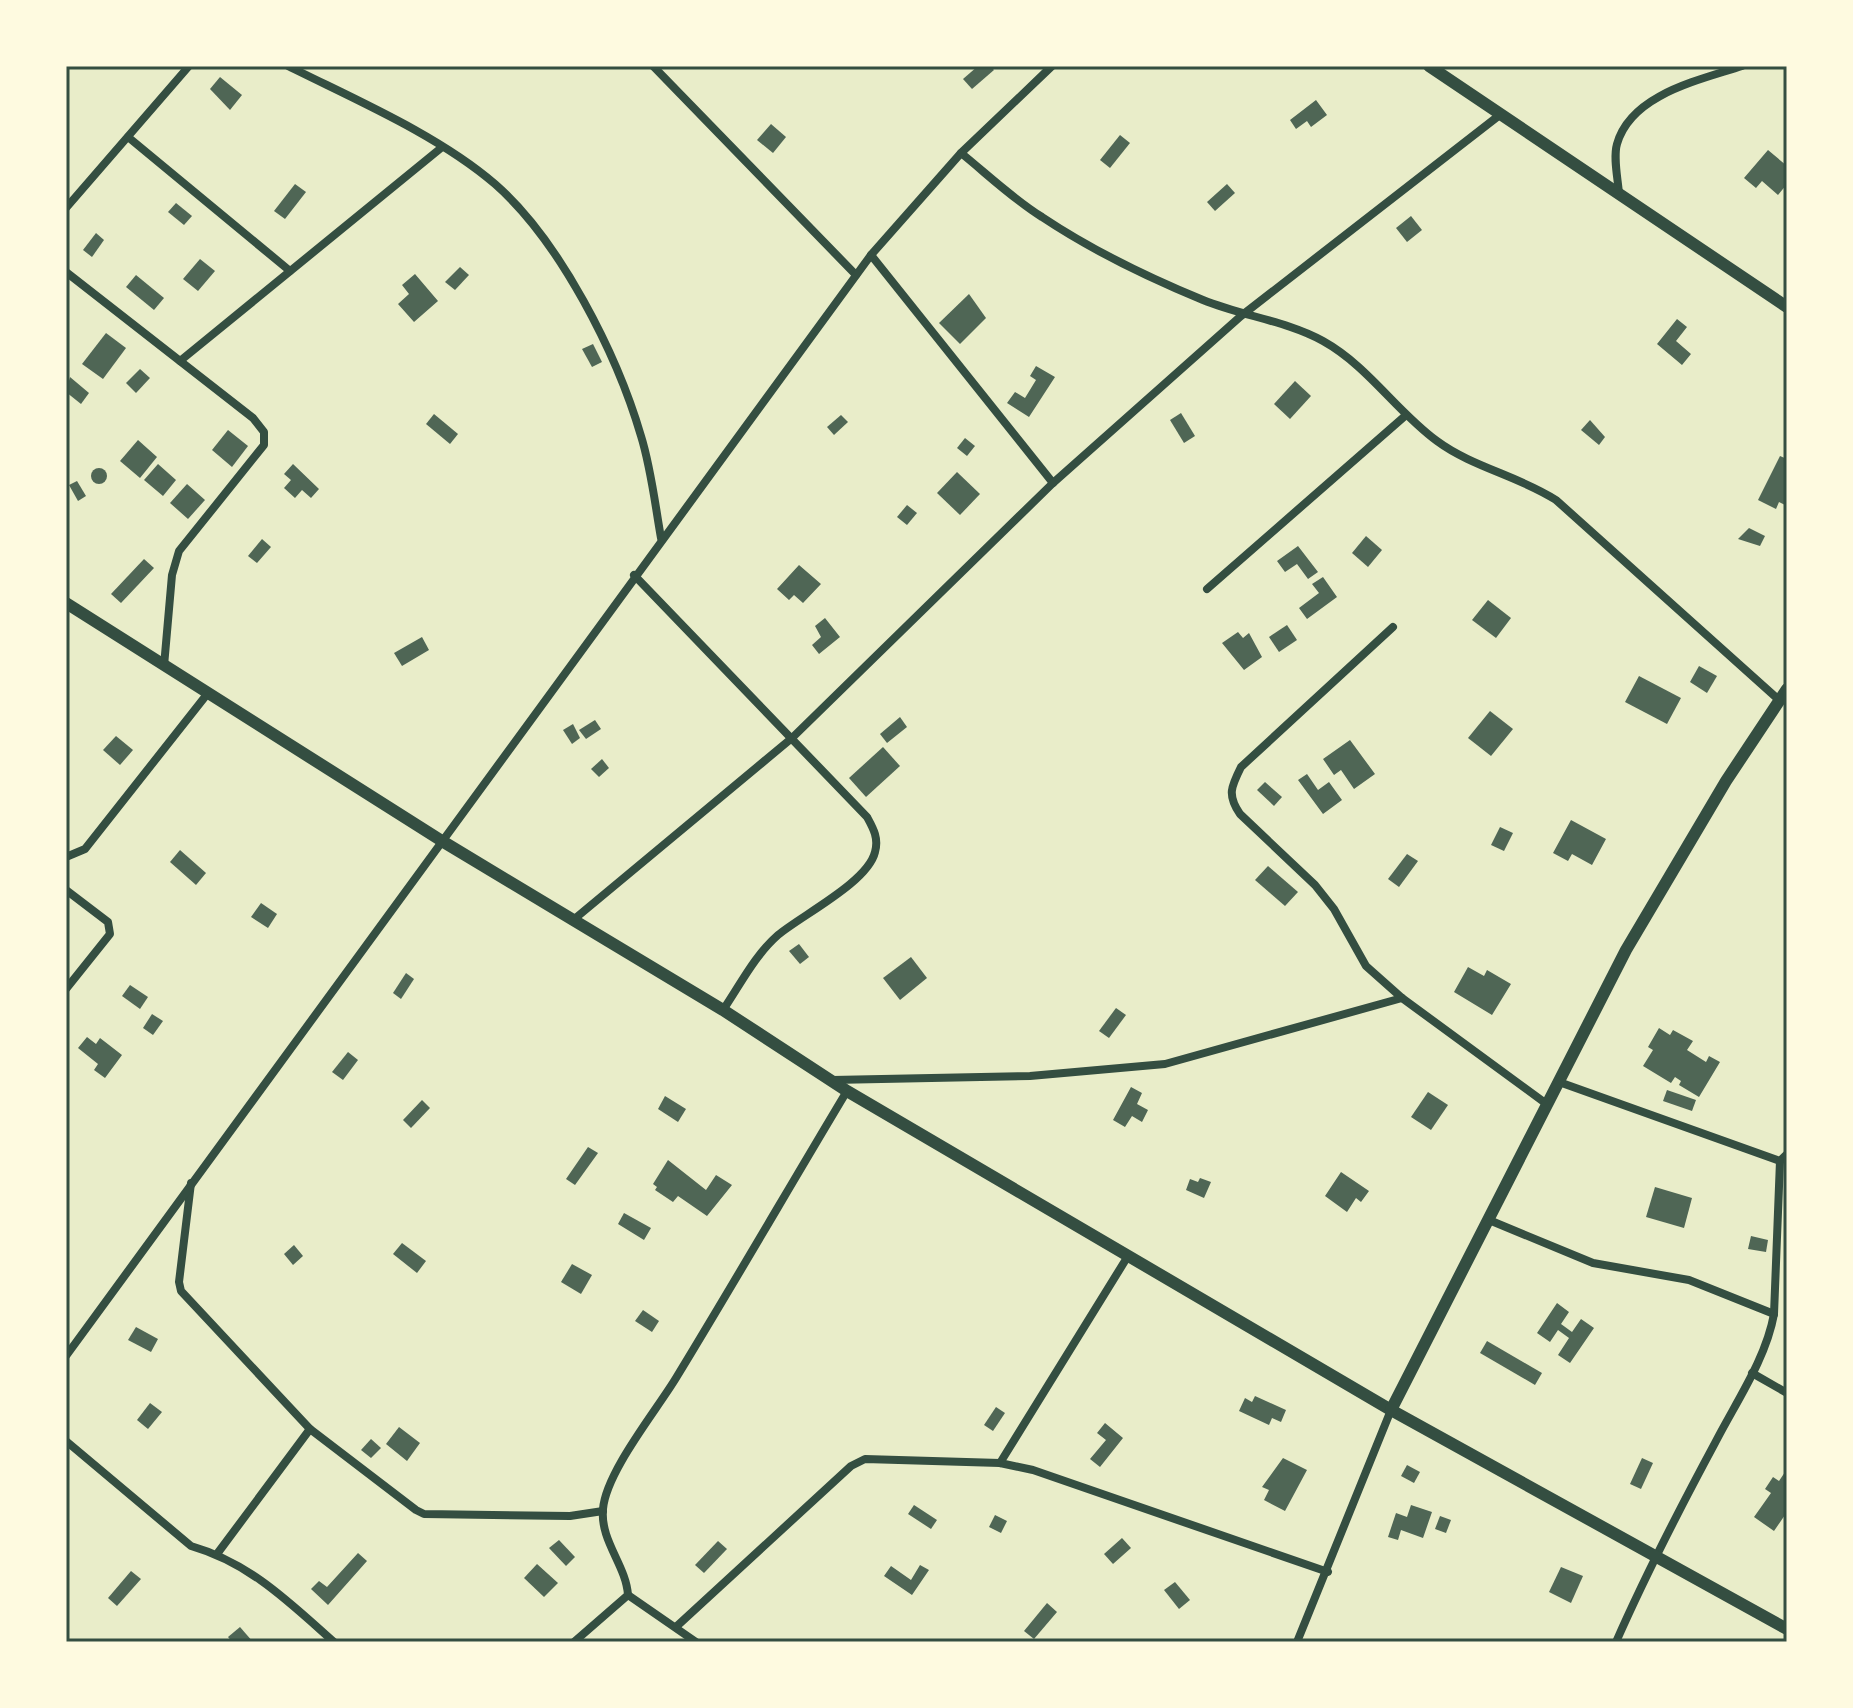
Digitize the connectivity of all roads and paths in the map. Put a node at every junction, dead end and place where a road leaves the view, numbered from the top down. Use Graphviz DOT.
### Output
graph roads {
  1 [pos="189,66"];
  2 [pos="288,66"];
  3 [pos="653,66"];
  4 [pos="1052,66"];
  5 [pos="1429,66"];
  6 [pos="1742,66"];
  7 [pos="1501,114"];
  8 [pos="128,137"];
  9 [pos="441,148"];
  10 [pos="961,153"];
  11 [pos="1619,194"];
  12 [pos="66,208"];
  13 [pos="871,255"];
  14 [pos="290,271"];
  15 [pos="66,272"];
  16 [pos="856,275"];
  17 [pos="1787,307"];
  18 [pos="1241,316"];
  19 [pos="180,361"];
  20 [pos="1405,416"];
  21 [pos="1053,483"];
  22 [pos="661,538"];
  23 [pos="634,575"];
  24 [pos="1207,589"];
  25 [pos="66,603"];
  26 [pos="1393,627"];
  27 [pos="164,666"];
  28 [pos="208,693"];
  29 [pos="1783,694"];
  30 [pos="792,738"];
  31 [pos="442,841"];
  32 [pos="66,857"];
  33 [pos="66,890"];
  34 [pos="572,921"];
  35 [pos="66,989"];
  36 [pos="1402,998"];
  37 [pos="723,1010"];
  38 [pos="831,1080"];
  39 [pos="1559,1082"];
  40 [pos="847,1091"];
  41 [pos="1548,1105"];
  42 [pos="1784,1158"];
  43 [pos="192,1180"];
  44 [pos="1489,1220"];
  45 [pos="1128,1256"];
  46 [pos="1774,1314"];
  47 [pos="66,1356"];
  48 [pos="1752,1373"];
  49 [pos="1787,1393"];
  50 [pos="1391,1410"];
  51 [pos="310,1429"];
  52 [pos="66,1441"];
  53 [pos="1000,1463"];
  54 [pos="603,1511"];
  55 [pos="217,1554"];
  56 [pos="1654,1558"];
  57 [pos="1328,1572"];
  58 [pos="628,1595"];
  59 [pos="677,1626"];
  60 [pos="1787,1629"];
  61 [pos="334,1642"];
  62 [pos="574,1642"];
  63 [pos="696,1642"];
  64 [pos="1297,1642"];
  65 [pos="1616,1642"];
  1 -- 8 [label="street"];
  2 -- 9 [label="street"];
  3 -- 16 [label="street"];
  4 -- 10 [label="street"];
  5 -- 7 [label="street"];
  6 -- 11 [label="street"];
  7 -- 11 [label="street"];
  7 -- 18 [label="street"];
  8 -- 12 [label="street"];
  8 -- 14 [label="street"];
  9 -- 14 [label="street"];
  9 -- 22 [label="street"];
  10 -- 13 [label="street"];
  10 -- 18 [label="street"];
  11 -- 17 [label="street"];
  13 -- 16 [label="street"];
  13 -- 21 [label="street"];
  14 -- 19 [label="street"];
  15 -- 19 [label="street"];
  16 -- 22 [label="street"];
  18 -- 20 [label="street"];
  18 -- 21 [label="street"];
  19 -- 27 [label="street"];
  20 -- 24 [label="street"];
  20 -- 29 [label="street"];
  21 -- 30 [label="street"];
  22 -- 23 [label="street"];
  23 -- 30 [label="street"];
  23 -- 31 [label="street"];
  25 -- 27 [label="street"];
  26 -- 36 [label="street"];
  27 -- 28 [label="street"];
  28 -- 31 [label="street"];
  28 -- 32 [label="street"];
  29 -- 39 [label="street"];
  30 -- 34 [label="street"];
  30 -- 37 [label="street"];
  31 -- 34 [label="street"];
  31 -- 43 [label="street"];
  33 -- 35 [label="street"];
  34 -- 37 [label="street"];
  36 -- 38 [label="street"];
  36 -- 41 [label="street"];
  37 -- 38 [label="street"];
  38 -- 40 [label="street"];
  39 -- 41 [label="street"];
  39 -- 42 [label="street"];
  40 -- 45 [label="street"];
  40 -- 54 [label="street"];
  41 -- 44 [label="street"];
  42 -- 46 [label="street"];
  43 -- 47 [label="street"];
  43 -- 51 [label="street"];
  44 -- 46 [label="street"];
  44 -- 50 [label="street"];
  45 -- 50 [label="street"];
  45 -- 53 [label="street"];
  46 -- 48 [label="street"];
  48 -- 49 [label="street"];
  48 -- 56 [label="street"];
  50 -- 56 [label="street"];
  50 -- 57 [label="street"];
  51 -- 54 [label="street"];
  51 -- 55 [label="street"];
  52 -- 55 [label="street"];
  53 -- 57 [label="street"];
  53 -- 59 [label="street"];
  54 -- 58 [label="street"];
  55 -- 61 [label="street"];
  56 -- 60 [label="street"];
  56 -- 65 [label="street"];
  57 -- 64 [label="street"];
  58 -- 59 [label="street"];
  58 -- 62 [label="street"];
  59 -- 63 [label="street"];
}
